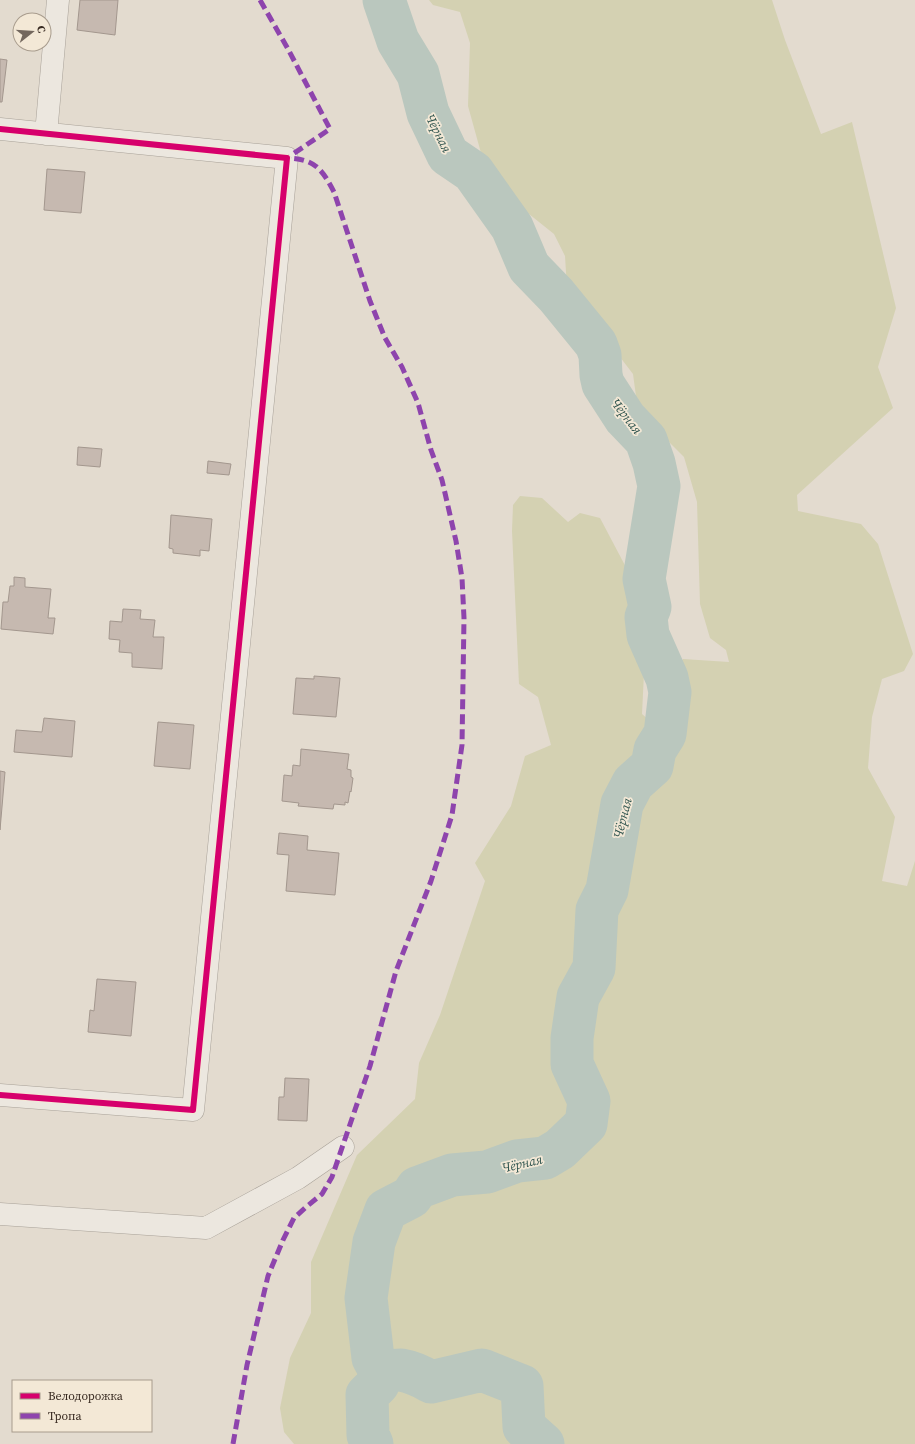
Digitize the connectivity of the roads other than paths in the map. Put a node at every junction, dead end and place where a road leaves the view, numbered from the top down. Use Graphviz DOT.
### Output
graph roads {
  1 [pos="58,0"];
  2 [pos="0,133"];
  3 [pos="46,134"];
  4 [pos="0,1095"];
  5 [pos="343,1147"];
  6 [pos="0,1214"];
  1 -- 3 [label="street"];
  2 -- 3 [label="street"];
  3 -- 4 [label="street"];
  5 -- 6 [label="street"];
}
